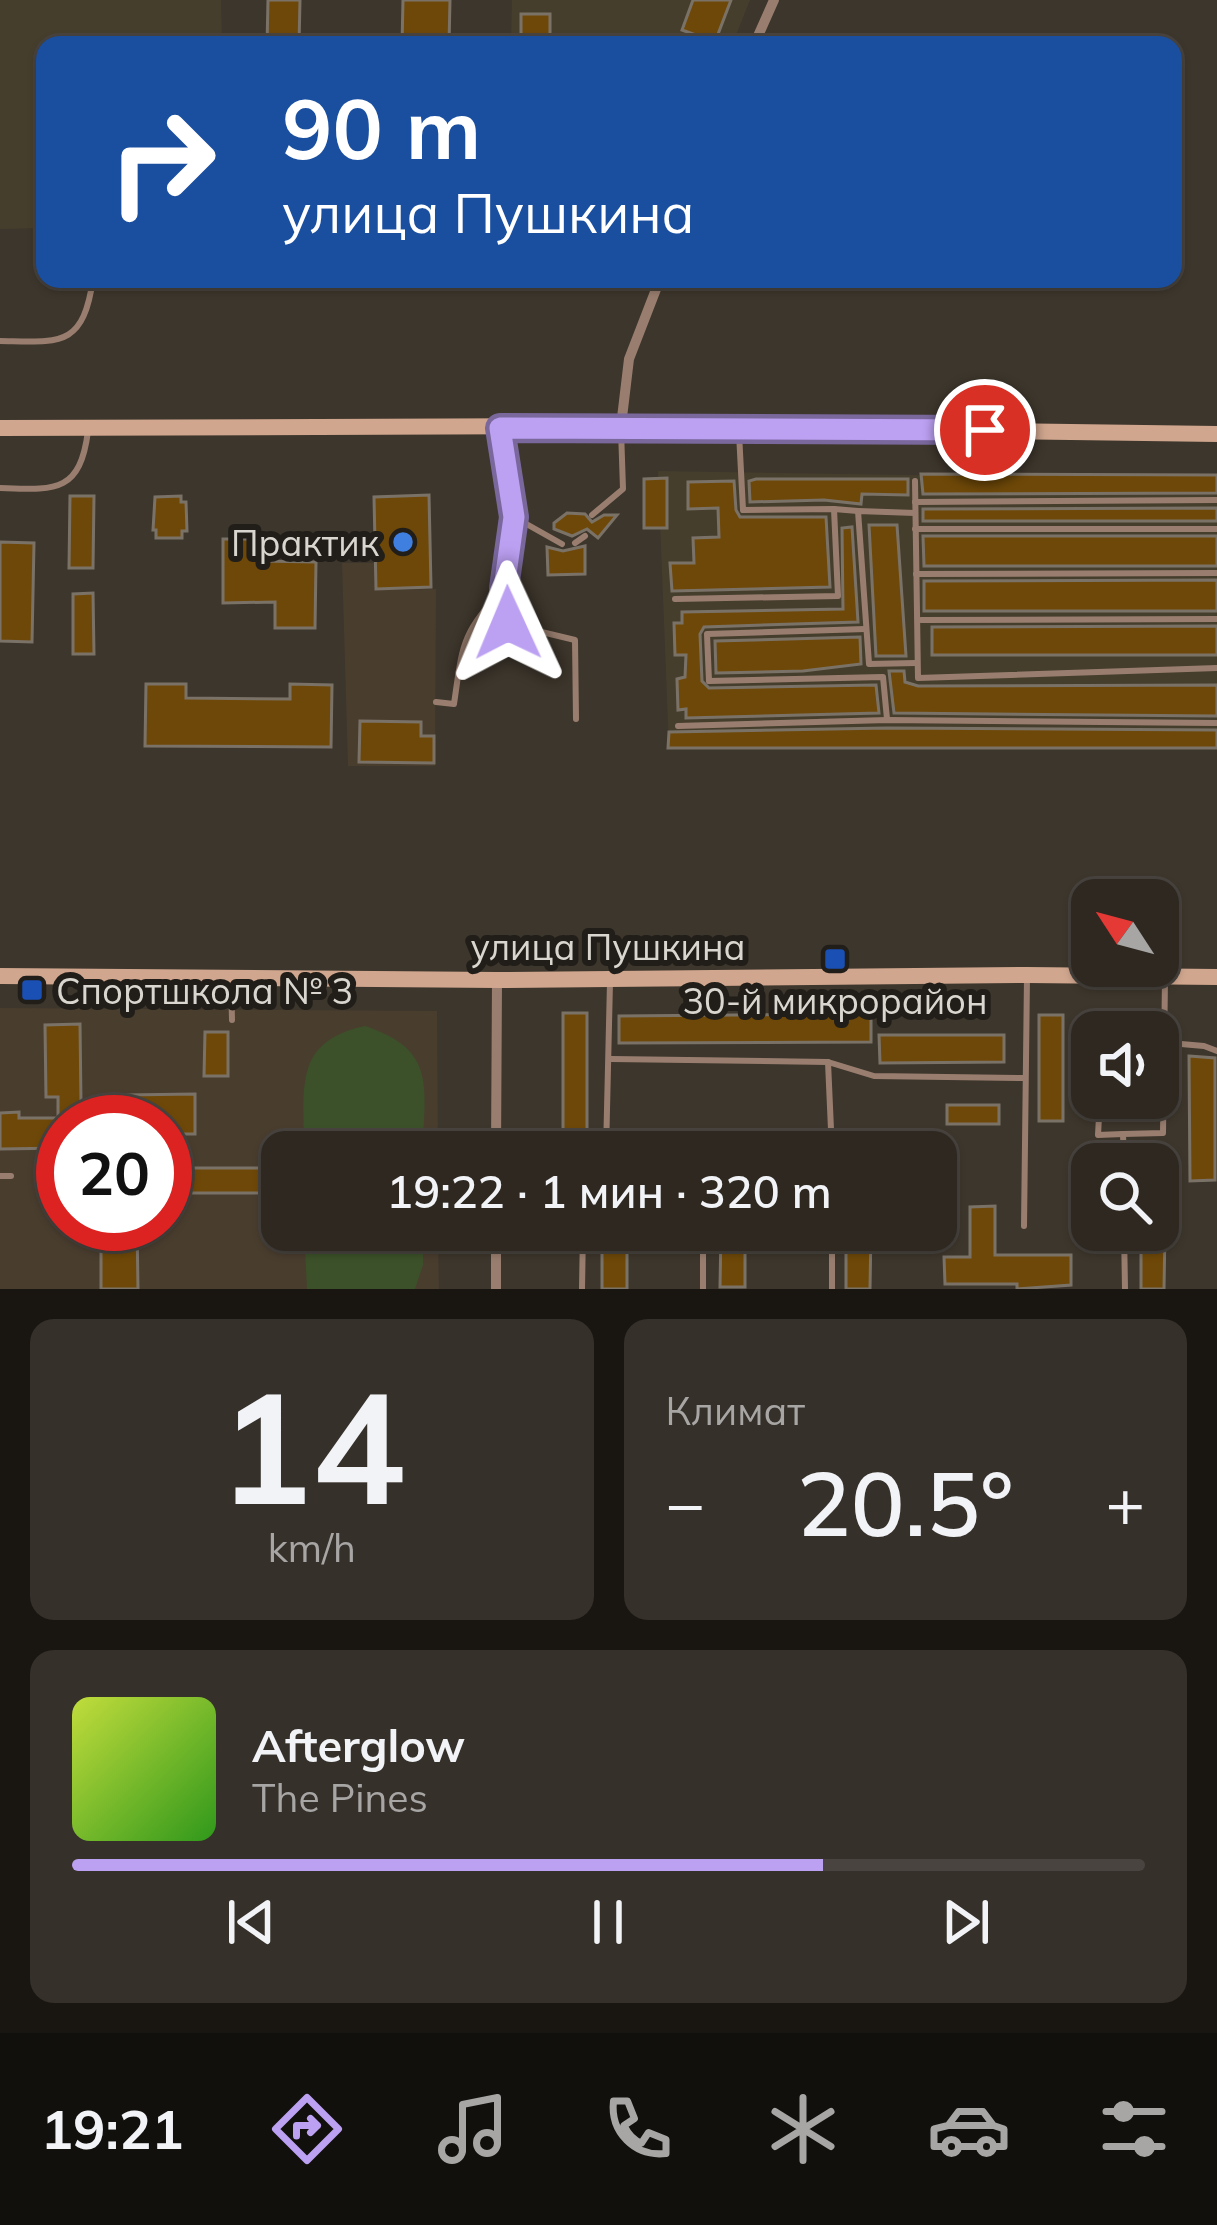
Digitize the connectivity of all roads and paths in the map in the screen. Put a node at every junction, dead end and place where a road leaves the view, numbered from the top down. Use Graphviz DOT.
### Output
graph roads {
  1 [pos="774,0"];
  2 [pos="758,36"];
  3 [pos="92,288"];
  4 [pos="657,288"];
  5 [pos="0,341"];
  6 [pos="621,426"];
  7 [pos="0,428"];
  8 [pos="88,428"];
  9 [pos="500,428"];
  10 [pos="739,429"];
  11 [pos="1217,434"];
  12 [pos="915,481"];
  13 [pos="0,488"];
  14 [pos="1217,500"];
  15 [pos="915,502"];
  16 [pos="834,509"];
  17 [pos="858,511"];
  18 [pos="915,513"];
  19 [pos="592,515"];
  20 [pos="514,517"];
  21 [pos="915,529"];
  22 [pos="1217,529"];
  23 [pos="584,536"];
  24 [pos="575,543"];
  25 [pos="562,544"];
  26 [pos="1217,573"];
  27 [pos="916,574"];
  28 [pos="504,588"];
  29 [pos="675,599"];
  30 [pos="1217,619"];
  31 [pos="919,620"];
  32 [pos="865,628"];
  33 [pos="916,663"];
  34 [pos="869,664"];
  35 [pos="1217,668"];
  36 [pos="869,675"];
  37 [pos="436,703"];
  38 [pos="576,719"];
  39 [pos="887,720"];
  40 [pos="1217,723"];
  41 [pos="678,726"];
  42 [pos="1027,975"];
  43 [pos="1071,975"];
  44 [pos="0,976"];
  45 [pos="1179,976"];
  46 [pos="230,977"];
  47 [pos="1217,977"];
  48 [pos="610,979"];
  49 [pos="497,980"];
  50 [pos="232,1020"];
  51 [pos="1179,1045"];
  52 [pos="1217,1051"];
  53 [pos="610,1059"];
  54 [pos="828,1062"];
  55 [pos="1024,1078"];
  56 [pos="1099,1119"];
  57 [pos="1163,1119"];
  58 [pos="496,1131"];
  59 [pos="607,1131"];
  60 [pos="831,1131"];
  61 [pos="1124,1134"];
  62 [pos="1124,1143"];
  63 [pos="0,1176"];
  64 [pos="11,1176"];
  65 [pos="1024,1226"];
  66 [pos="496,1251"];
  67 [pos="583,1251"];
  68 [pos="703,1251"];
  69 [pos="832,1251"];
  70 [pos="1124,1251"];
  71 [pos="496,1289"];
  72 [pos="582,1289"];
  73 [pos="703,1289"];
  74 [pos="832,1289"];
  75 [pos="1125,1289"];
  1 -- 2 [label="street"];
  3 -- 5 [label="lane"];
  4 -- 6 [label="street"];
  6 -- 9 [label="street"];
  6 -- 10 [label="street"];
  6 -- 19 [label="lane"];
  7 -- 8 [label="street"];
  8 -- 9 [label="street"];
  8 -- 13 [label="lane"];
  9 -- 20 [label="lane"];
  10 -- 11 [label="street"];
  10 -- 16 [label="lane"];
  12 -- 15 [label="lane"];
  14 -- 15 [label="lane"];
  15 -- 18 [label="lane"];
  16 -- 17 [label="lane"];
  16 -- 29 [label="lane"];
  17 -- 18 [label="lane"];
  17 -- 32 [label="lane"];
  18 -- 21 [label="lane"];
  20 -- 25 [label="lane"];
  20 -- 28 [label="lane"];
  21 -- 22 [label="lane"];
  21 -- 27 [label="lane"];
  23 -- 24 [label="lane"];
  26 -- 27 [label="lane"];
  27 -- 31 [label="lane"];
  28 -- 37 [label="lane"];
  28 -- 38 [label="lane"];
  30 -- 31 [label="lane"];
  31 -- 33 [label="lane"];
  32 -- 34 [label="lane"];
  32 -- 36 [label="lane"];
  33 -- 34 [label="lane"];
  33 -- 35 [label="lane"];
  34 -- 36 [label="lane"];
  36 -- 39 [label="lane"];
  39 -- 40 [label="lane"];
  39 -- 41 [label="lane"];
  42 -- 43 [label="street, улица Пушкина"];
  42 -- 48 [label="street, улица Пушкина"];
  42 -- 55 [label="lane"];
  44 -- 46 [label="street, улица Пушкина"];
  45 -- 47 [label="street, улица Пушкина"];
  46 -- 49 [label="street, улица Пушкина"];
  46 -- 50 [label="lane"];
  48 -- 49 [label="street, улица Пушкина"];
  48 -- 53 [label="lane"];
  49 -- 58 [label="street"];
  51 -- 52 [label="lane"];
  53 -- 54 [label="lane"];
  53 -- 59 [label="lane"];
  54 -- 55 [label="lane"];
  54 -- 60 [label="lane"];
  55 -- 65 [label="lane"];
  56 -- 61 [label="lane"];
  57 -- 61 [label="lane"];
  61 -- 62 [label="lane"];
  63 -- 64 [label="lane"];
  66 -- 71 [label="street"];
  67 -- 72 [label="lane"];
  68 -- 73 [label="lane"];
  69 -- 74 [label="lane"];
  70 -- 75 [label="lane"];
}
